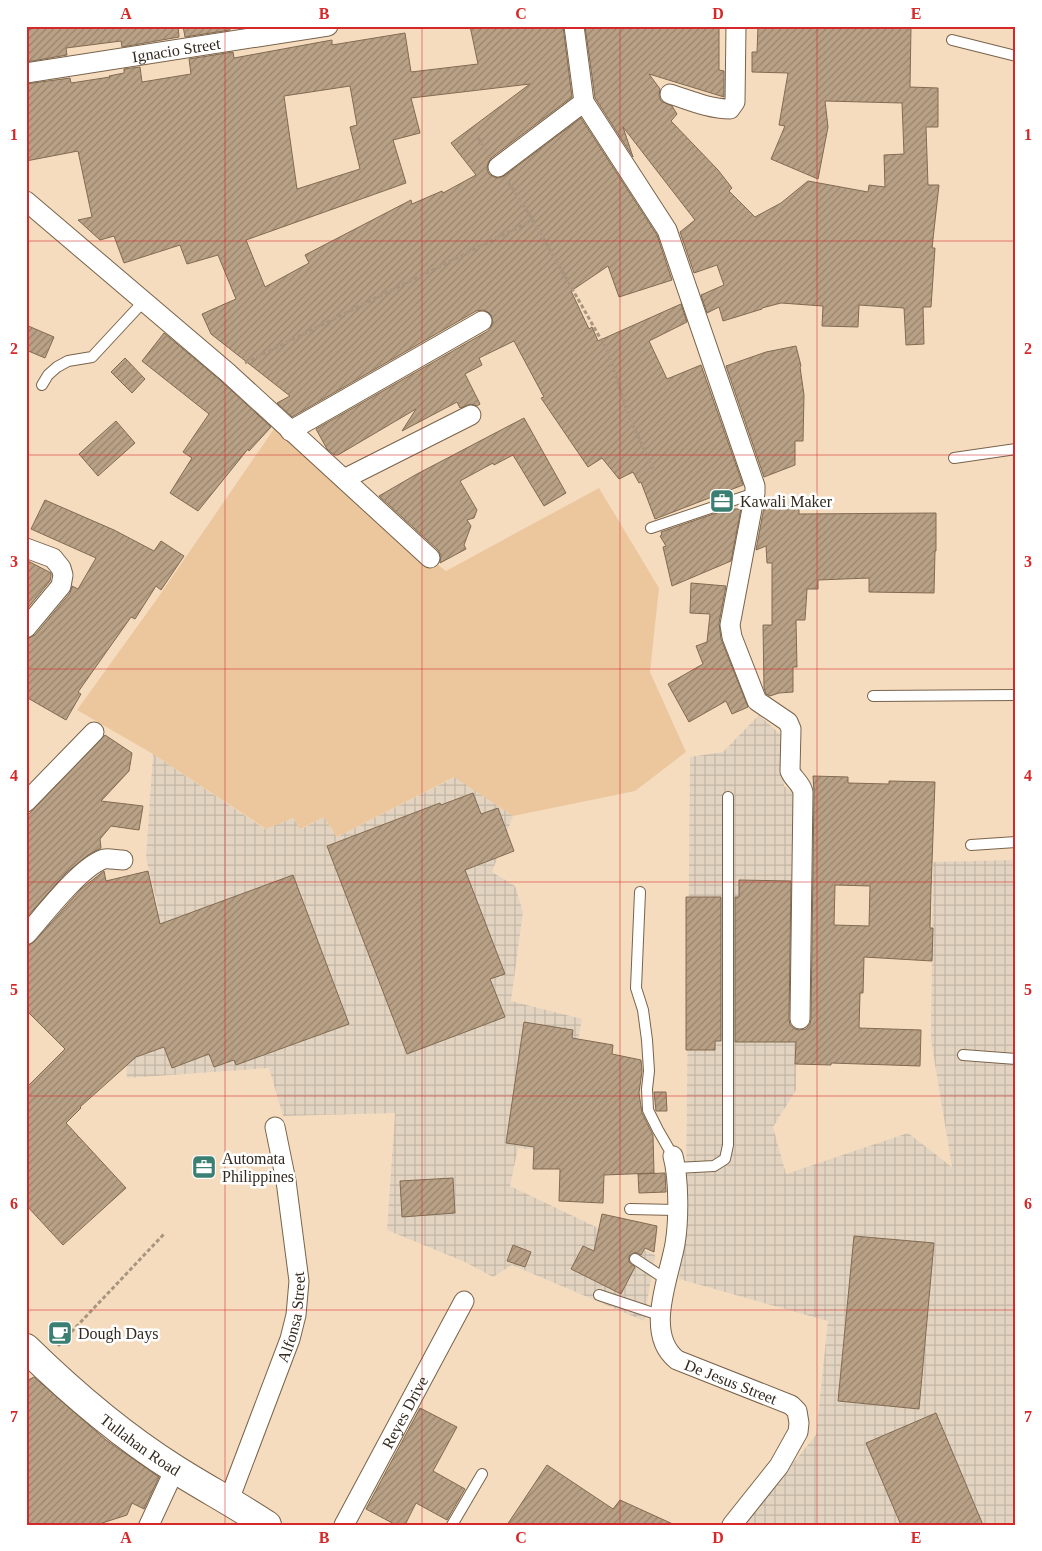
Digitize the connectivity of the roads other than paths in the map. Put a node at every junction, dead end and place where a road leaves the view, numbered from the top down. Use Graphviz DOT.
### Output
graph roads {
  1 [pos="328,26"];
  2 [pos="574,26"];
  3 [pos="736,26"];
  4 [pos="952,40"];
  5 [pos="1016,56"];
  6 [pos="26,73"];
  7 [pos="670,94"];
  8 [pos="584,102"];
  9 [pos="498,167"];
  10 [pos="26,202"];
  11 [pos="144,301"];
  12 [pos="482,321"];
  13 [pos="42,385"];
  14 [pos="471,415"];
  15 [pos="290,431"];
  16 [pos="1016,449"];
  17 [pos="954,458"];
  18 [pos="344,480"];
  19 [pos="755,493"];
  20 [pos="651,528"];
  21 [pos="26,548"];
  22 [pos="430,558"];
  23 [pos="26,628"];
  24 [pos="1016,694"];
  25 [pos="873,696"];
  26 [pos="94,732"];
  27 [pos="728,797"];
  28 [pos="26,802"];
  29 [pos="1016,842"];
  30 [pos="971,845"];
  31 [pos="123,860"];
  32 [pos="640,892"];
  33 [pos="26,935"];
  34 [pos="800,1019"];
  35 [pos="962,1055"];
  36 [pos="1016,1059"];
  37 [pos="274,1127"];
  38 [pos="674,1162"];
  39 [pos="630,1209"];
  40 [pos="676,1210"];
  41 [pos="635,1260"];
  42 [pos="667,1280"];
  43 [pos="599,1296"];
  44 [pos="464,1301"];
  45 [pos="659,1315"];
  46 [pos="34,1356"];
  47 [pos="175,1469"];
  48 [pos="482,1474"];
  49 [pos="229,1500"];
  50 [pos="149,1525"];
  51 [pos="267,1525"];
  52 [pos="344,1525"];
  53 [pos="452,1525"];
  54 [pos="732,1525"];
  1 -- 6 [label="street, Ignacio Street"];
  2 -- 8 [label="street"];
  3 -- 7 [label="street"];
  4 -- 5 [label="lane"];
  8 -- 9 [label="street"];
  8 -- 19 [label="street"];
  10 -- 11 [label="street"];
  11 -- 13 [label="lane"];
  11 -- 15 [label="street"];
  12 -- 15 [label="street"];
  14 -- 18 [label="street"];
  15 -- 18 [label="street"];
  16 -- 17 [label="lane"];
  18 -- 22 [label="street"];
  19 -- 20 [label="lane"];
  19 -- 34 [label="street"];
  21 -- 23 [label="street"];
  24 -- 25 [label="lane"];
  26 -- 28 [label="street"];
  27 -- 38 [label="lane"];
  29 -- 30 [label="lane"];
  31 -- 33 [label="street"];
  32 -- 38 [label="lane"];
  35 -- 36 [label="lane"];
  37 -- 49 [label="street, Alfonsa Street"];
  38 -- 40 [label="street, De Jesus Street"];
  39 -- 40 [label="lane"];
  40 -- 42 [label="street, De Jesus Street"];
  41 -- 42 [label="lane"];
  42 -- 45 [label="street, De Jesus Street"];
  43 -- 45 [label="lane"];
  44 -- 52 [label="street, Reyes Drive"];
  45 -- 54 [label="street, De Jesus Street"];
  46 -- 47 [label="main road, Tullahan Road"];
  47 -- 49 [label="main road, Tullahan Road"];
  47 -- 50 [label="street"];
  48 -- 53 [label="lane"];
  49 -- 51 [label="main road, Tullahan Road"];
}
